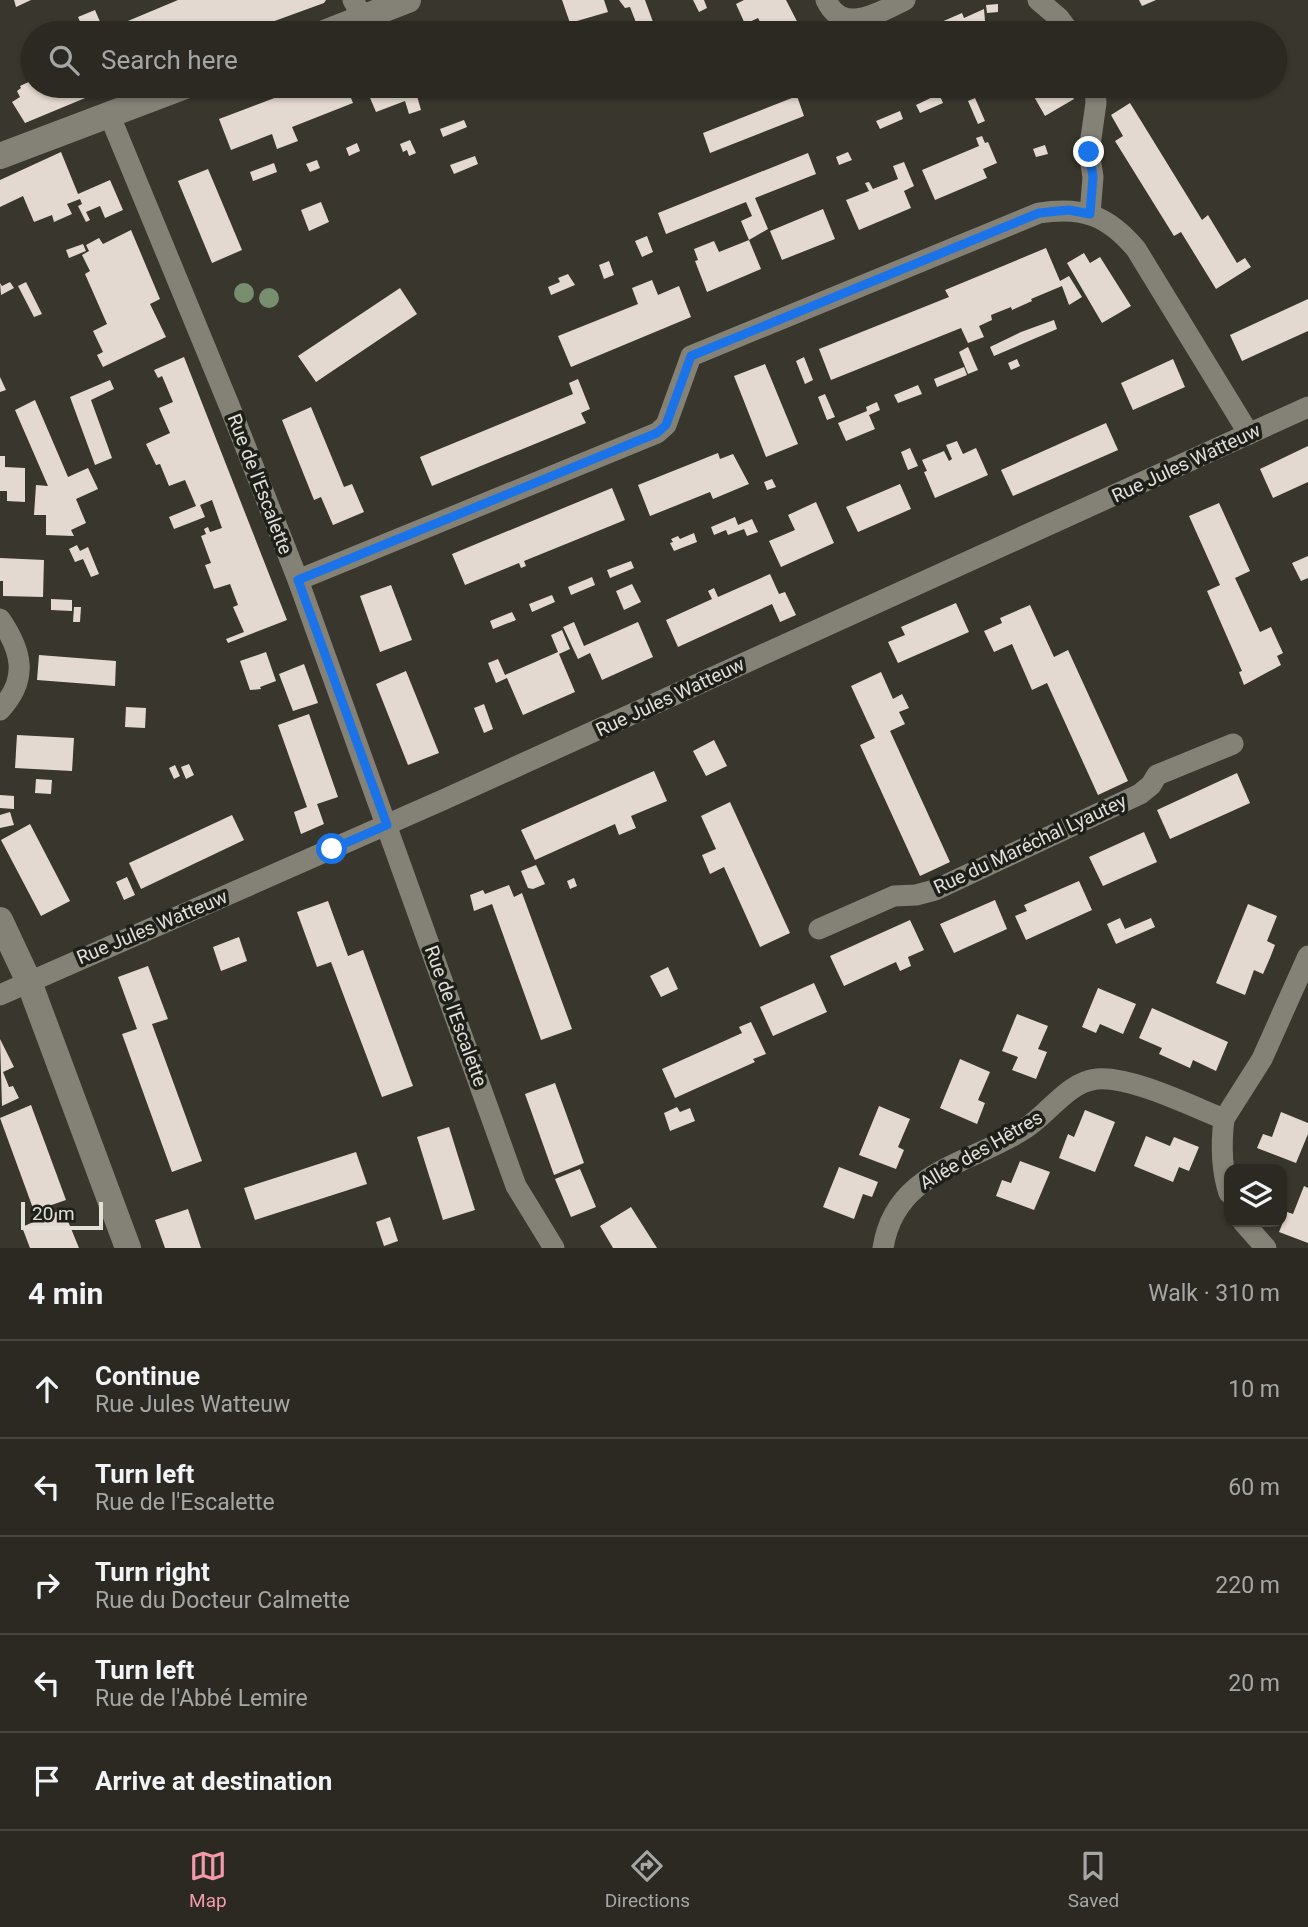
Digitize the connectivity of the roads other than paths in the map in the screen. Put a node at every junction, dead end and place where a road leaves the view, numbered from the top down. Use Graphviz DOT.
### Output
graph roads {
  1 [pos="408,0"];
  2 [pos="826,0"];
  3 [pos="905,0"];
  4 [pos="1038,0"];
  5 [pos="358,9"];
  6 [pos="341,21"];
  7 [pos="1061,21"];
  8 [pos="152,98"];
  9 [pos="1096,98"];
  10 [pos="108,114"];
  11 [pos="0,156"];
  12 [pos="1090,214"];
  13 [pos="1308,407"];
  14 [pos="1249,434"];
  15 [pos="298,580"];
  16 [pos="0,619"];
  17 [pos="0,710"];
  18 [pos="1233,744"];
  19 [pos="387,825"];
  20 [pos="0,920"];
  21 [pos="819,929"];
  22 [pos="1308,956"];
  23 [pos="29,982"];
  24 [pos="0,995"];
  25 [pos="1224,1119"];
  26 [pos="1224,1172"];
  27 [pos="1247,1227"];
  28 [pos="128,1248"];
  29 [pos="554,1248"];
  30 [pos="883,1248"];
  31 [pos="1266,1248"];
  1 -- 5 [label="street"];
  2 -- 3 [label="street"];
  4 -- 7 [label="street"];
  5 -- 6 [label="street"];
  8 -- 10 [label="street"];
  9 -- 12 [label="street"];
  10 -- 11 [label="street"];
  10 -- 15 [label="street, Rue de l'Escalette"];
  12 -- 14 [label="street"];
  12 -- 15 [label="street"];
  13 -- 14 [label="street, Rue Jules Watteuw"];
  14 -- 19 [label="street, Rue Jules Watteuw"];
  15 -- 19 [label="street, Rue de l'Escalette"];
  16 -- 17 [label="street"];
  18 -- 21 [label="street, Rue du Maréchal Lyautey"];
  19 -- 23 [label="street, Rue Jules Watteuw"];
  19 -- 29 [label="street, Rue de l'Escalette"];
  20 -- 23 [label="street"];
  22 -- 25 [label="street"];
  23 -- 24 [label="street, Rue Jules Watteuw"];
  23 -- 28 [label="street"];
  25 -- 26 [label="street"];
  25 -- 30 [label="street, Allée des Hêtres"];
  27 -- 31 [label="street"];
}
